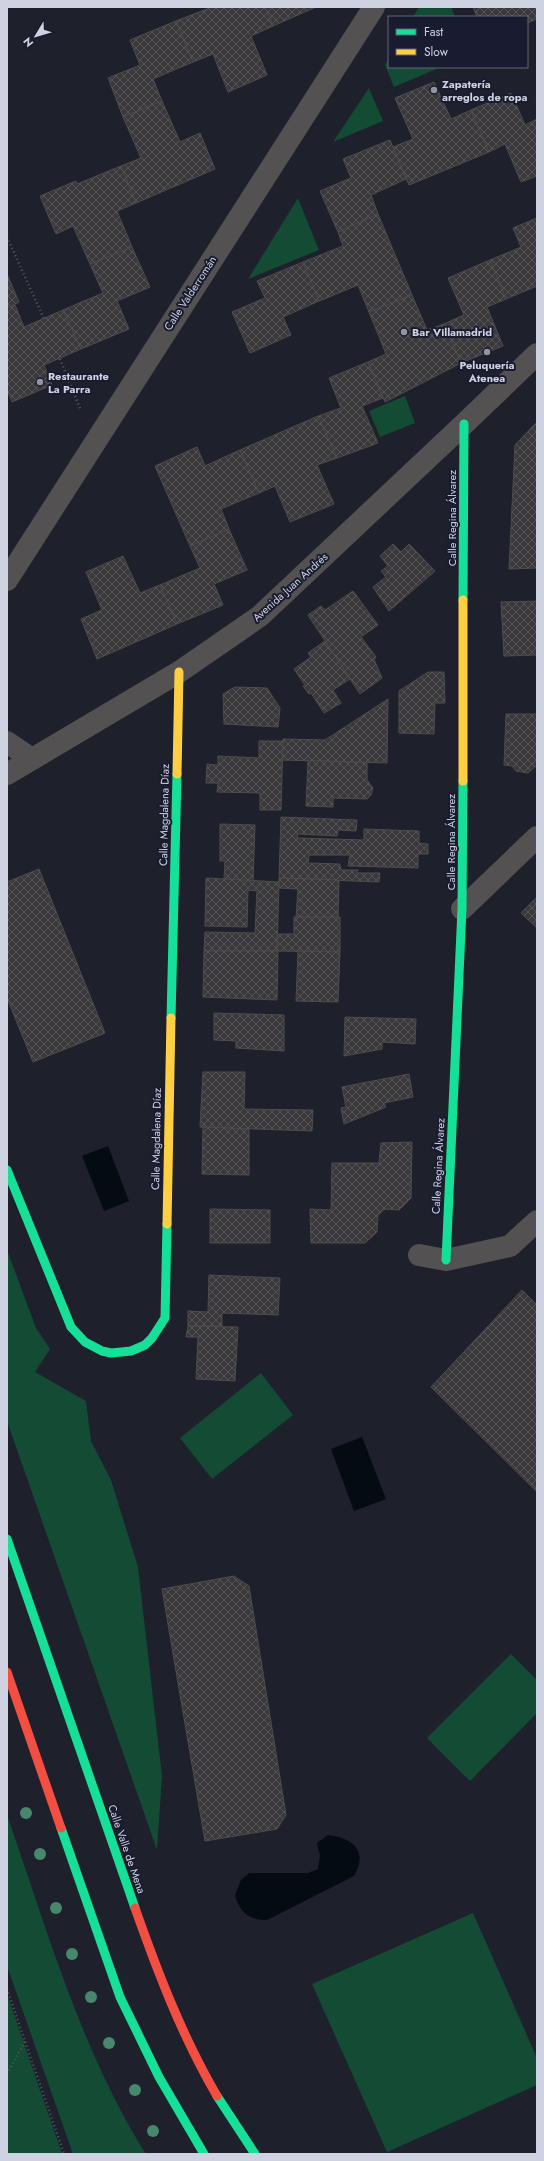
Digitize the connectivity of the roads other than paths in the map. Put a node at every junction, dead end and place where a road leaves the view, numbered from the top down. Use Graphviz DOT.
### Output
graph roads {
  1 [pos="374,7"];
  2 [pos="537,354"];
  3 [pos="464,424"];
  4 [pos="7,580"];
  5 [pos="179,672"];
  6 [pos="7,742"];
  7 [pos="32,759"];
  8 [pos="7,774"];
  9 [pos="537,837"];
  10 [pos="462,909"];
  11 [pos="7,1170"];
  12 [pos="537,1220"];
  13 [pos="419,1255"];
  14 [pos="446,1260"];
  15 [pos="7,1539"];
  16 [pos="7,1672"];
  17 [pos="204,2154"];
  18 [pos="255,2154"];
  1 -- 4 [label="street, Calle Valderromán"];
  2 -- 3 [label="street, Avenida Juan Andrés"];
  3 -- 5 [label="street, Avenida Juan Andrés"];
  3 -- 10 [label="street, Calle Regina Álvarez"];
  5 -- 7 [label="street, Avenida Juan Andrés"];
  5 -- 11 [label="street, Calle Magdalena Díaz"];
  6 -- 7 [label="street"];
  7 -- 8 [label="street, Avenida Juan Andrés"];
  9 -- 10 [label="street"];
  10 -- 14 [label="street, Calle Regina Álvarez"];
  12 -- 14 [label="street"];
  13 -- 14 [label="street"];
  15 -- 18 [label="street, Calle Valle de Mena"];
  16 -- 17 [label="street"];
}
